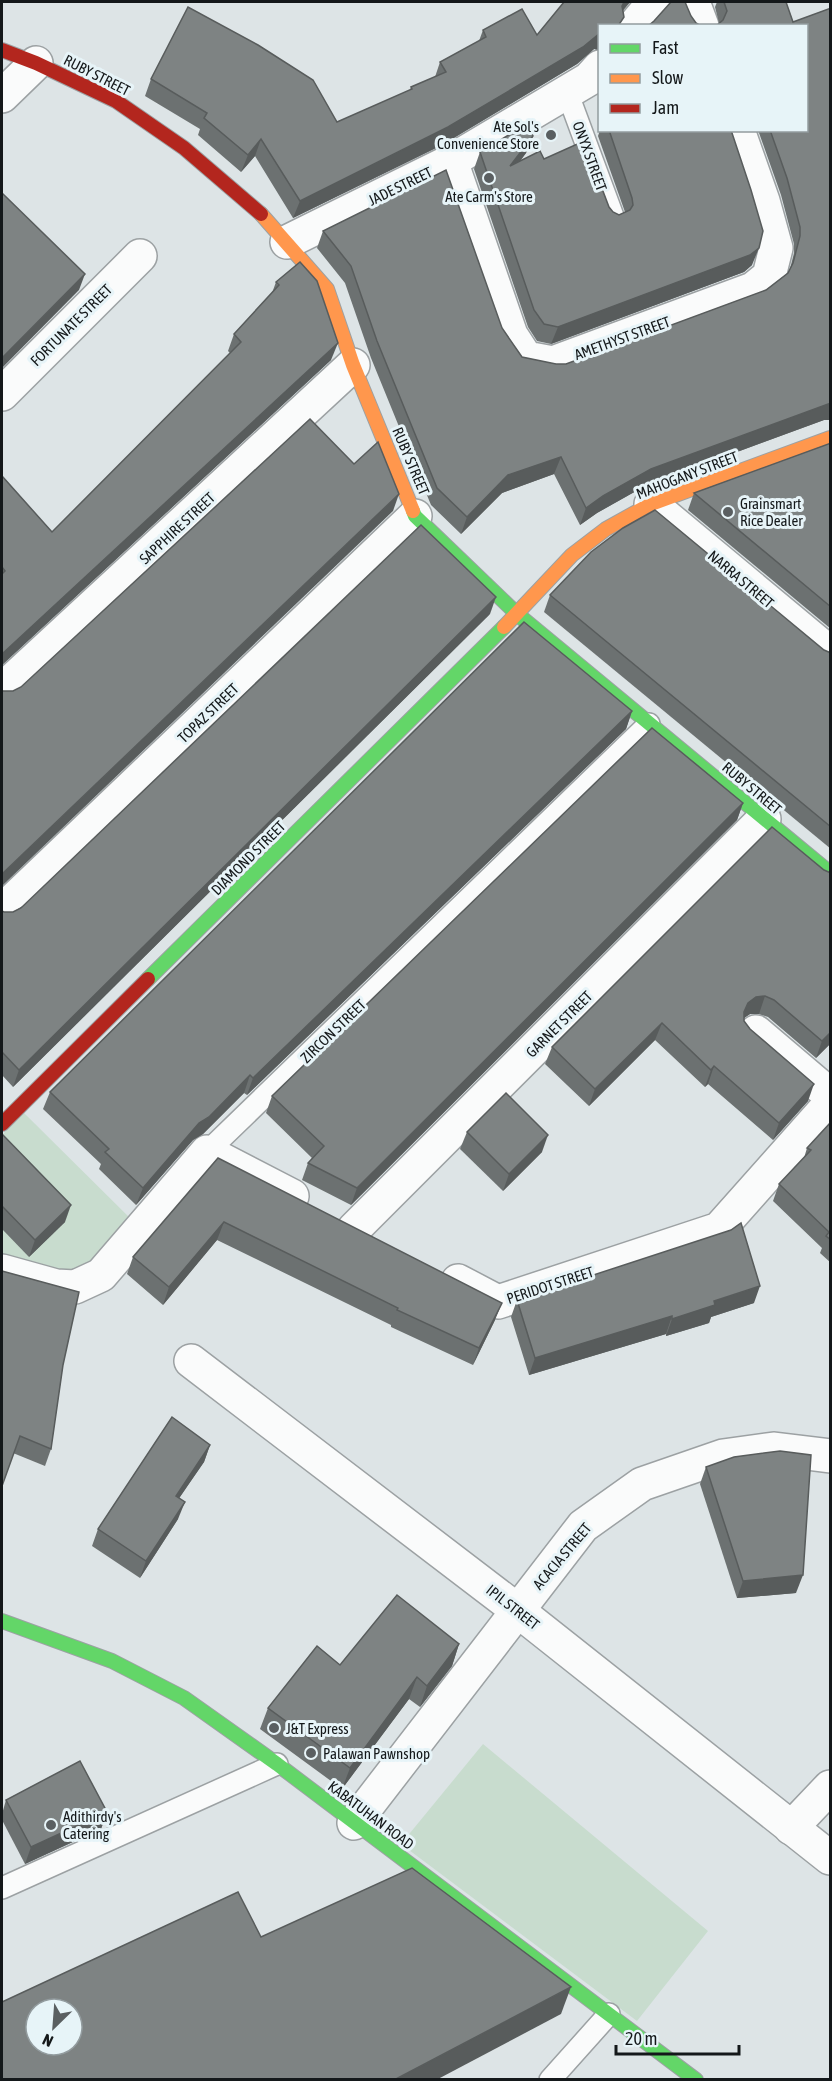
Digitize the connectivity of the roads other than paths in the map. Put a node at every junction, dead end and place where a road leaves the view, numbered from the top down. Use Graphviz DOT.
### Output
graph roads {
  1 [pos="654,2"];
  2 [pos="693,2"];
  3 [pos="636,24"];
  4 [pos="701,24"];
  5 [pos="2,50"];
  6 [pos="36,63"];
  7 [pos="598,69"];
  8 [pos="567,92"];
  9 [pos="2,96"];
  10 [pos="739,132"];
  11 [pos="450,161"];
  12 [pos="614,219"];
  13 [pos="287,242"];
  14 [pos="140,256"];
  15 [pos="353,365"];
  16 [pos="2,394"];
  17 [pos="831,438"];
  18 [pos="651,504"];
  19 [pos="415,516"];
  20 [pos="517,614"];
  21 [pos="831,653"];
  22 [pos="2,690"];
  23 [pos="649,724"];
  24 [pos="764,819"];
  25 [pos="831,873"];
  26 [pos="2,911"];
  27 [pos="756,1032"];
  28 [pos="831,1095"];
  29 [pos="831,1104"];
  30 [pos="2,1124"];
  31 [pos="207,1152"];
  32 [pos="336,1220"];
  33 [pos="385,1245"];
  34 [pos="436,1270"];
  35 [pos="2,1271"];
  36 [pos="191,1360"];
  37 [pos="831,1456"];
  38 [pos="517,1610"];
  39 [pos="2,1621"];
  40 [pos="277,1764"];
  41 [pos="831,1787"];
  42 [pos="354,1823"];
  43 [pos="791,1828"];
  44 [pos="831,1858"];
  45 [pos="2,1888"];
  46 [pos="609,2014"];
  47 [pos="550,2079"];
  48 [pos="696,2079"];
  1 -- 3 [label="street"];
  2 -- 4 [label="street"];
  5 -- 6 [label="street, RUBY STREET"];
  6 -- 9 [label="street"];
  6 -- 13 [label="street, RUBY STREET"];
  7 -- 8 [label="street, JADE STREET"];
  8 -- 11 [label="street, JADE STREET"];
  8 -- 12 [label="lane, ONYX STREET"];
  10 -- 11 [label="street, AMETHYST STREET"];
  11 -- 13 [label="street, JADE STREET"];
  13 -- 15 [label="street, RUBY STREET"];
  14 -- 16 [label="street, FORTUNATE STREET"];
  15 -- 19 [label="street, RUBY STREET"];
  15 -- 22 [label="street, SAPPHIRE STREET"];
  17 -- 18 [label="street, MAHOGANY STREET"];
  18 -- 20 [label="street, MAHOGANY STREET"];
  18 -- 21 [label="street, NARRA STREET"];
  19 -- 20 [label="street, RUBY STREET"];
  19 -- 26 [label="street, TOPAZ STREET"];
  20 -- 23 [label="street, RUBY STREET"];
  20 -- 30 [label="street, DIAMOND STREET"];
  23 -- 24 [label="street, RUBY STREET"];
  23 -- 31 [label="lane, ZIRCON STREET"];
  24 -- 25 [label="street, RUBY STREET"];
  24 -- 32 [label="street, GARNET STREET"];
  27 -- 28 [label="street"];
  29 -- 34 [label="street, PERIDOT STREET"];
  31 -- 32 [label="street"];
  31 -- 35 [label="street, ZIRCON STREET"];
  32 -- 33 [label="street"];
  36 -- 38 [label="street, IPIL STREET"];
  37 -- 38 [label="street, ACACIA STREET"];
  38 -- 42 [label="street, ACACIA STREET"];
  38 -- 43 [label="street, IPIL STREET"];
  39 -- 40 [label="street, KABATUHAN ROAD"];
  40 -- 42 [label="street, KABATUHAN ROAD"];
  40 -- 45 [label="lane"];
  41 -- 43 [label="street"];
  42 -- 46 [label="street, KABATUHAN ROAD"];
  43 -- 44 [label="street, IPIL STREET"];
  46 -- 47 [label="lane"];
  46 -- 48 [label="street, KABATUHAN ROAD"];
}
